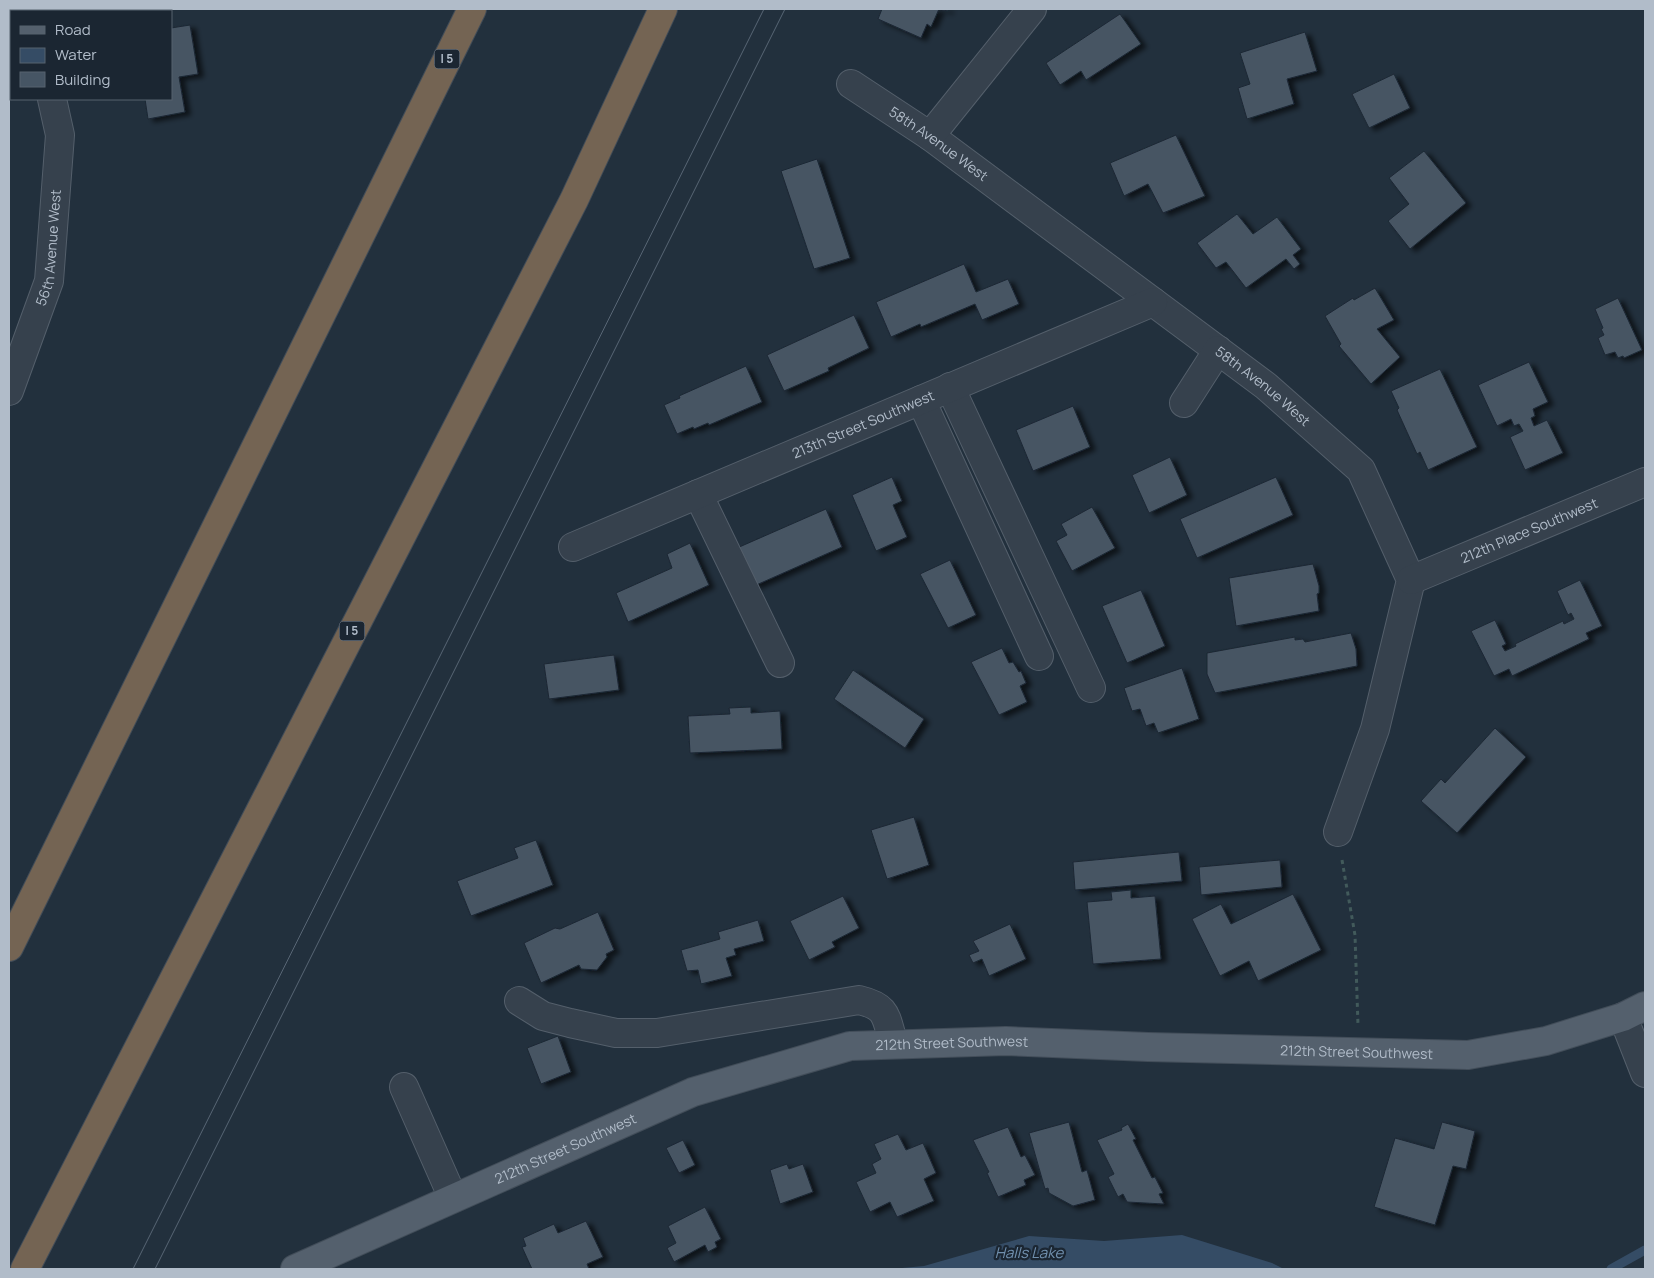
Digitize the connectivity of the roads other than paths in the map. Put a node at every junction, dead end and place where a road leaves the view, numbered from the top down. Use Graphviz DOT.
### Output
graph roads {
  1 [pos="460,9"];
  2 [pos="472,9"];
  3 [pos="663,9"];
  4 [pos="1032,9"];
  5 [pos="851,84"];
  6 [pos="52,100"];
  7 [pos="422,110"];
  8 [pos="930,136"];
  9 [pos="1154,302"];
  10 [pos="1218,350"];
  11 [pos="10,385"];
  12 [pos="950,388"];
  13 [pos="921,400"];
  14 [pos="1184,403"];
  15 [pos="1645,482"];
  16 [pos="698,494"];
  17 [pos="573,547"];
  18 [pos="1411,580"];
  19 [pos="1039,656"];
  20 [pos="780,663"];
  21 [pos="1091,688"];
  22 [pos="1338,832"];
  23 [pos="9,947"];
  24 [pos="519,1001"];
  25 [pos="1634,1011"];
  26 [pos="894,1044"];
  27 [pos="1645,1074"];
  28 [pos="404,1087"];
  29 [pos="453,1198"];
  30 [pos="30,1260"];
  31 [pos="295,1269"];
  1 -- 7 [label="highway"];
  2 -- 7 [label="highway, I 5"];
  3 -- 30 [label="highway, I 5"];
  4 -- 8 [label="street"];
  5 -- 8 [label="street, 58th Avenue West"];
  6 -- 11 [label="street, 56th Avenue West"];
  7 -- 23 [label="highway, I 5"];
  8 -- 9 [label="street, 58th Avenue West"];
  9 -- 10 [label="street, 58th Avenue West"];
  9 -- 12 [label="street, 213th Street Southwest"];
  10 -- 14 [label="street"];
  10 -- 18 [label="street, 58th Avenue West"];
  12 -- 13 [label="street, 213th Street Southwest"];
  12 -- 21 [label="street"];
  13 -- 16 [label="street, 213th Street Southwest"];
  13 -- 19 [label="street"];
  15 -- 18 [label="street, 212th Place Southwest"];
  16 -- 17 [label="street, 213th Street Southwest"];
  16 -- 20 [label="street"];
  18 -- 22 [label="street"];
  24 -- 26 [label="street"];
  25 -- 26 [label="main road, 212th Street Southwest"];
  25 -- 27 [label="street"];
  26 -- 29 [label="main road, 212th Street Southwest"];
  28 -- 29 [label="street"];
  29 -- 31 [label="main road, 212th Street Southwest"];
}
